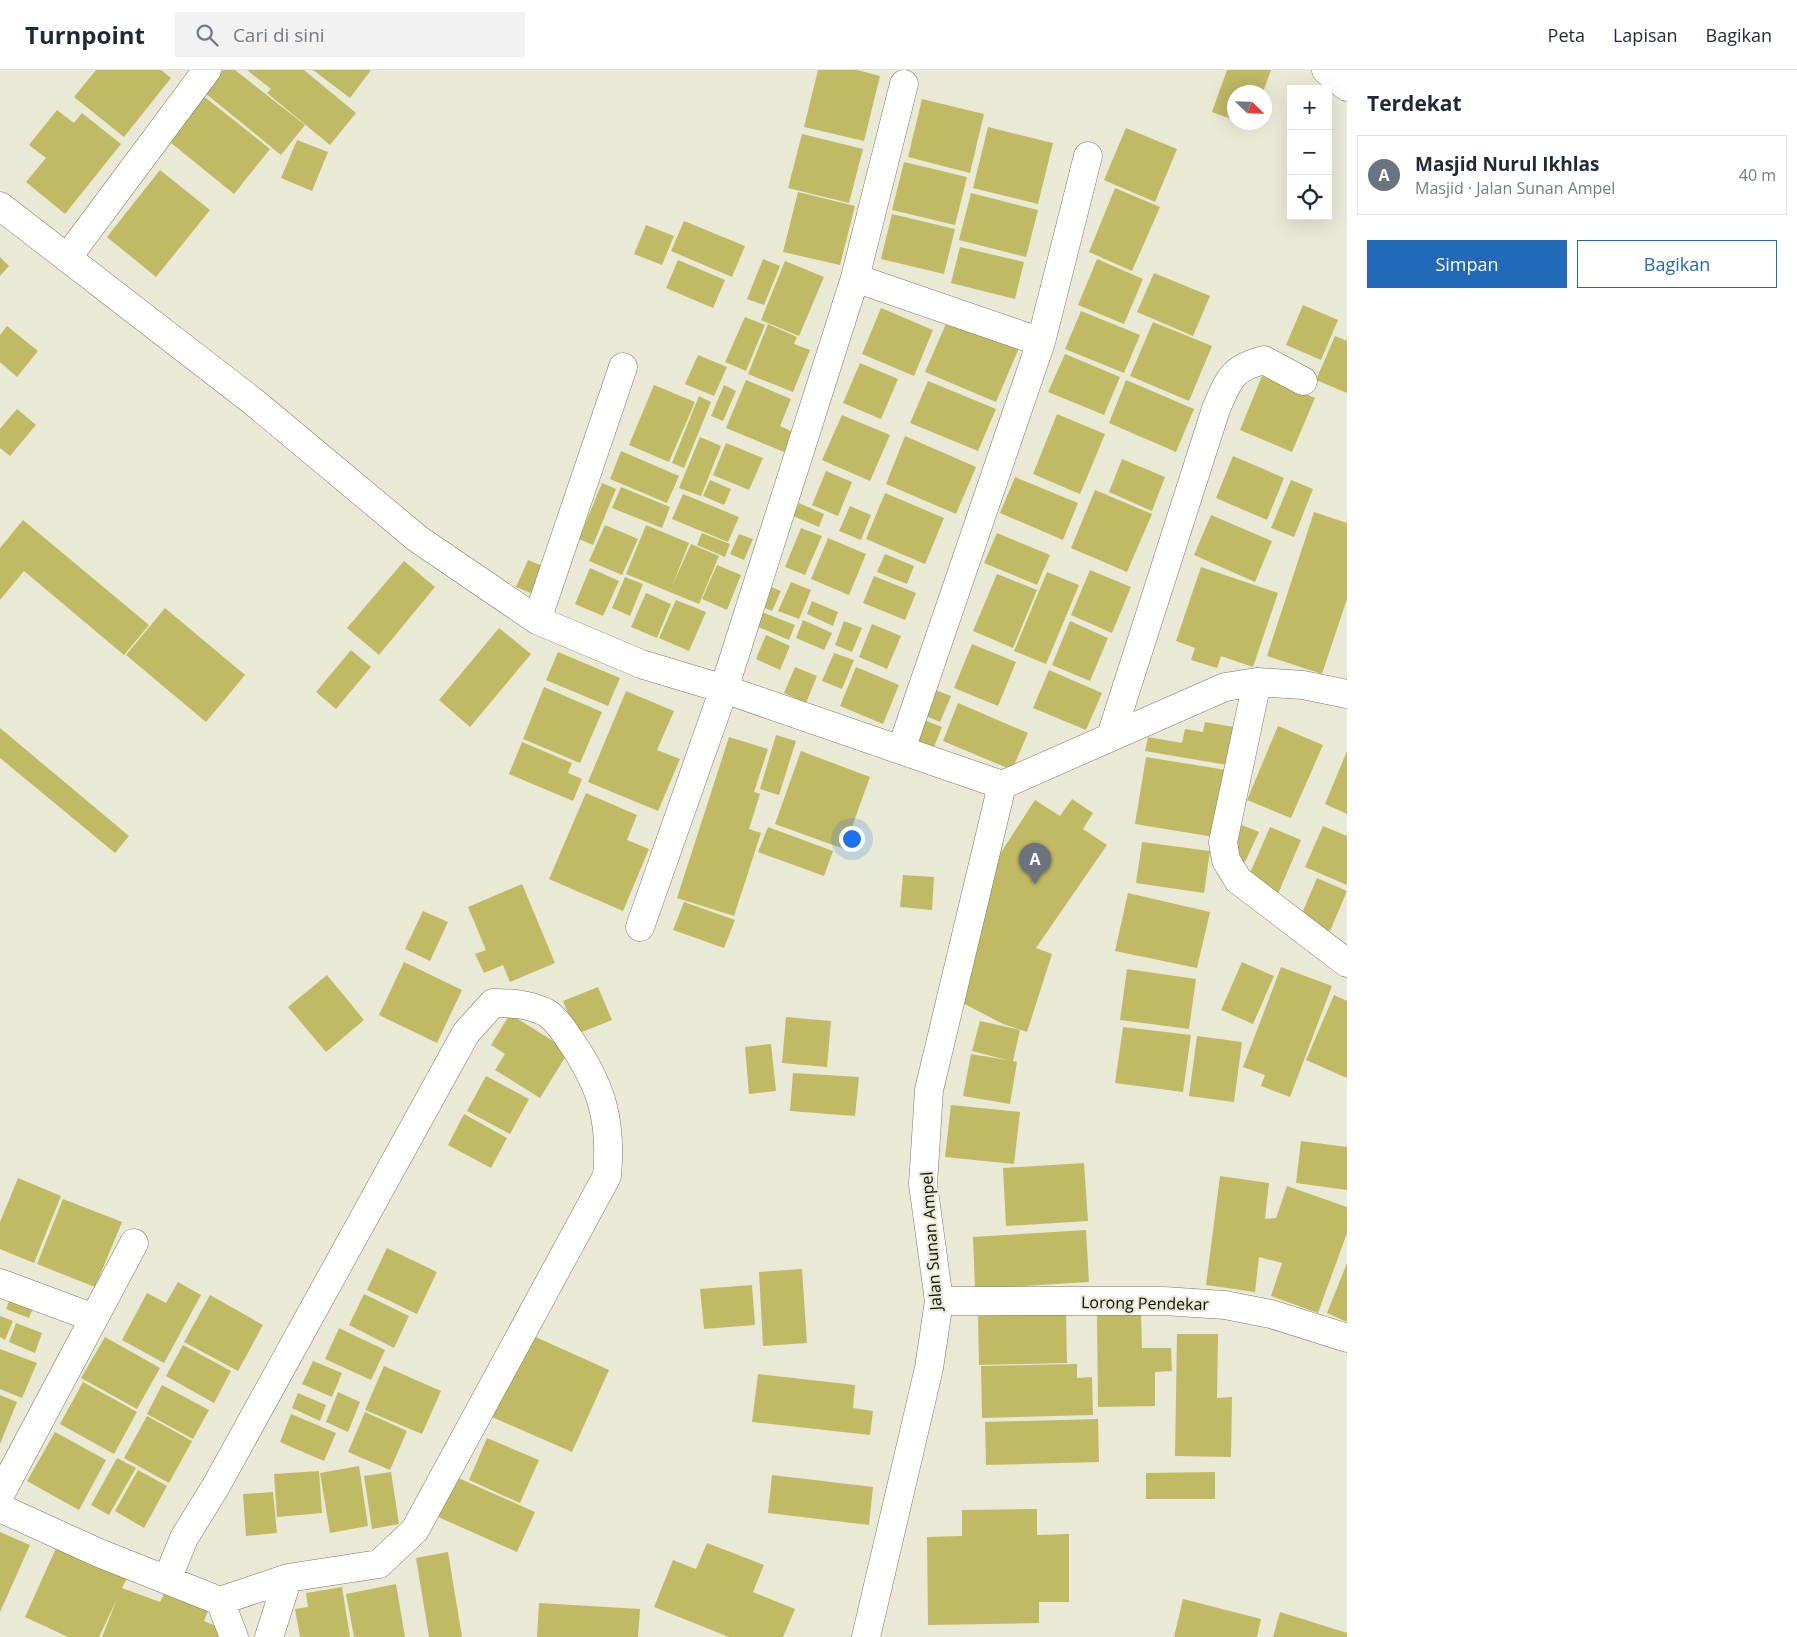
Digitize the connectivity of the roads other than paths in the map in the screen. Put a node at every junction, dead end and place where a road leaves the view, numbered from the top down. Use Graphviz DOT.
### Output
graph roads {
  1 [pos="207,70"];
  2 [pos="1326,70"];
  3 [pos="904,84"];
  4 [pos="1347,87"];
  5 [pos="1088,156"];
  6 [pos="0,206"];
  7 [pos="67,258"];
  8 [pos="856,278"];
  9 [pos="1041,342"];
  10 [pos="623,367"];
  11 [pos="1302,381"];
  12 [pos="537,620"];
  13 [pos="1257,682"];
  14 [pos="724,689"];
  15 [pos="1347,694"];
  16 [pos="1111,736"];
  17 [pos="901,750"];
  18 [pos="1002,785"];
  19 [pos="640,927"];
  20 [pos="1347,963"];
  21 [pos="134,1242"];
  22 [pos="0,1283"];
  23 [pos="939,1301"];
  24 [pos="94,1318"];
  25 [pos="1347,1338"];
  26 [pos="0,1495"];
  27 [pos="0,1508"];
  28 [pos="288,1578"];
  29 [pos="166,1580"];
  30 [pos="220,1601"];
  31 [pos="234,1637"];
  32 [pos="269,1637"];
  33 [pos="866,1637"];
  1 -- 7 [label="street"];
  2 -- 4 [label="street"];
  3 -- 8 [label="street"];
  5 -- 9 [label="street"];
  6 -- 7 [label="street"];
  7 -- 12 [label="street"];
  8 -- 9 [label="street"];
  8 -- 14 [label="street"];
  9 -- 17 [label="street"];
  10 -- 12 [label="street"];
  11 -- 16 [label="street"];
  12 -- 14 [label="street"];
  13 -- 15 [label="street"];
  13 -- 16 [label="street"];
  13 -- 20 [label="street"];
  14 -- 17 [label="street"];
  14 -- 19 [label="street"];
  16 -- 18 [label="street"];
  17 -- 18 [label="street"];
  18 -- 23 [label="street, Jalan Sunan Ampel"];
  21 -- 24 [label="street"];
  22 -- 24 [label="street"];
  23 -- 25 [label="street, Lorong Pendekar"];
  23 -- 33 [label="street, Jalan Sunan Ampel"];
  24 -- 26 [label="street"];
  27 -- 29 [label="street"];
  28 -- 29 [label="street"];
  28 -- 30 [label="street"];
  28 -- 32 [label="street"];
  29 -- 30 [label="street"];
  30 -- 31 [label="street"];
}
